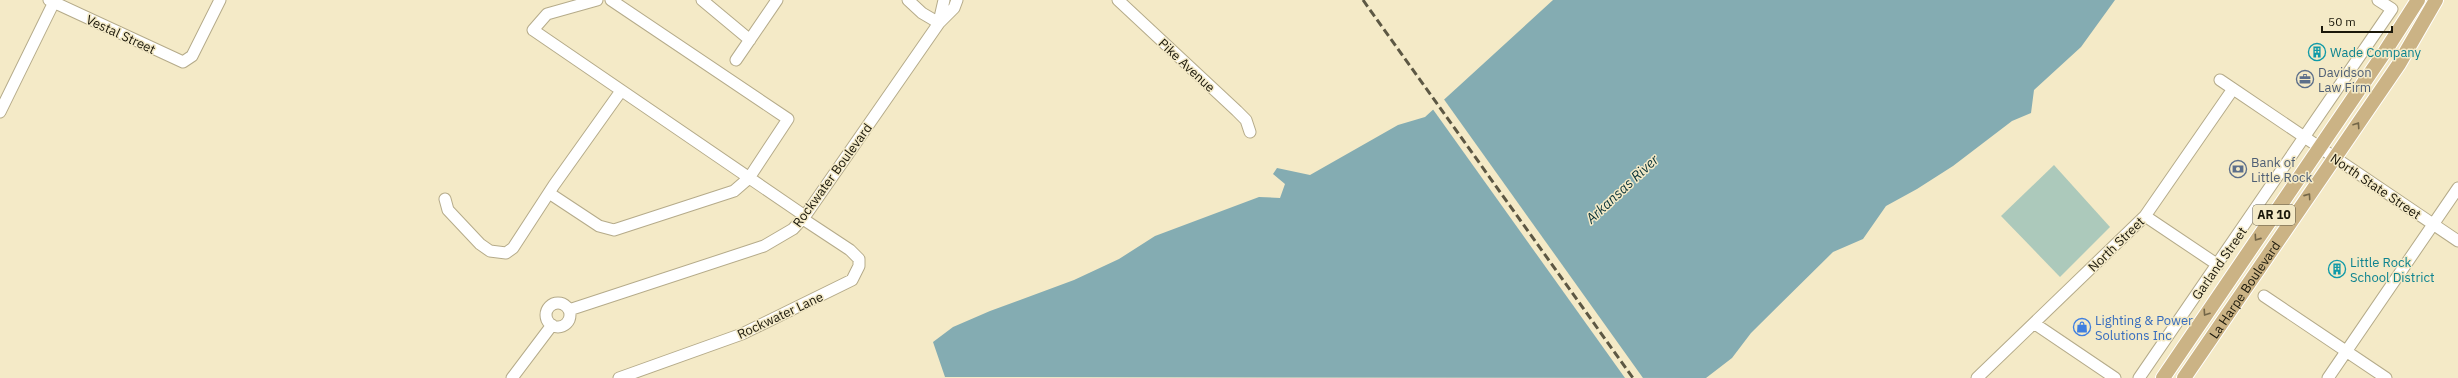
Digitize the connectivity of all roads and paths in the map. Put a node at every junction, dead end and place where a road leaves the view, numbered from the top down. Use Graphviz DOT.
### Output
graph roads {
  1 [pos="220,0"];
  2 [pos="597,0"];
  3 [pos="611,0"];
  4 [pos="702,0"];
  5 [pos="776,0"];
  6 [pos="908,0"];
  7 [pos="944,0"];
  8 [pos="957,0"];
  9 [pos="1118,0"];
  10 [pos="2378,0"];
  11 [pos="2409,0"];
  12 [pos="2418,0"];
  13 [pos="2436,0"];
  14 [pos="52,1"];
  15 [pos="939,22"];
  16 [pos="750,40"];
  17 [pos="2384,53"];
  18 [pos="736,60"];
  19 [pos="2220,80"];
  20 [pos="2233,90"];
  21 [pos="621,91"];
  22 [pos="0,112"];
  23 [pos="1250,132"];
  24 [pos="2305,138"];
  25 [pos="2320,148"];
  26 [pos="2335,158"];
  27 [pos="749,178"];
  28 [pos="2458,188"];
  29 [pos="549,193"];
  30 [pos="445,199"];
  31 [pos="2145,216"];
  32 [pos="804,218"];
  33 [pos="2433,224"];
  34 [pos="2458,241"];
  35 [pos="2218,265"];
  36 [pos="2264,296"];
  37 [pos="569,310"];
  38 [pos="2034,324"];
  39 [pos="552,326"];
  40 [pos="2347,351"];
  41 [pos="512,378"];
  42 [pos="619,378"];
  43 [pos="1977,378"];
  44 [pos="2115,378"];
  45 [pos="2139,378"];
  46 [pos="2163,378"];
  47 [pos="2184,378"];
  48 [pos="2328,378"];
  49 [pos="2386,378"];
  1 -- 14 [label="street, Vestal Street"];
  2 -- 21 [label="street"];
  3 -- 27 [label="street"];
  4 -- 16 [label="street"];
  5 -- 16 [label="street"];
  6 -- 15 [label="street"];
  7 -- 15 [label="street, Rockwater Boulevard"];
  8 -- 15 [label="street, Rockwater Boulevard"];
  9 -- 23 [label="street, Pike Avenue"];
  10 -- 24 [label="street, Garland Street"];
  11 -- 17 [label="main road"];
  12 -- 17 [label="main road, La Harpe Boulevard / AR 10"];
  26 -- 13 [label="main road, La Harpe Boulevard / AR 10, one-way"];
  14 -- 22 [label="street"];
  15 -- 32 [label="street, Rockwater Boulevard"];
  16 -- 18 [label="street"];
  17 -- 25 [label="main road, La Harpe Boulevard / AR 10"];
  19 -- 20 [label="street, North State Street"];
  20 -- 24 [label="street, North State Street"];
  20 -- 31 [label="street, North Street"];
  21 -- 27 [label="street"];
  21 -- 29 [label="street"];
  24 -- 25 [label="street, North State Street"];
  24 -- 35 [label="street, Garland Street"];
  25 -- 26 [label="street, North State Street"];
  25 -- 46 [label="main road, La Harpe Boulevard / AR 10, one-way"];
  26 -- 33 [label="street, North State Street"];
  47 -- 26 [label="main road, La Harpe Boulevard / AR 10, one-way"];
  27 -- 29 [label="street"];
  27 -- 32 [label="street"];
  28 -- 33 [label="street"];
  29 -- 30 [label="street"];
  31 -- 35 [label="street"];
  31 -- 38 [label="street, North Street"];
  32 -- 37 [label="street, Rockwater Boulevard"];
  32 -- 42 [label="street, Rockwater Lane"];
  33 -- 34 [label="street, North State Street"];
  33 -- 40 [label="street"];
  35 -- 45 [label="street, Garland Street"];
  36 -- 40 [label="street"];
  37 -- 39 [label="street"];
  37 -- 39 [label="street"];
  38 -- 43 [label="street, North Street"];
  38 -- 44 [label="street"];
  39 -- 41 [label="street"];
  40 -- 48 [label="street"];
  40 -- 49 [label="street"];
}
